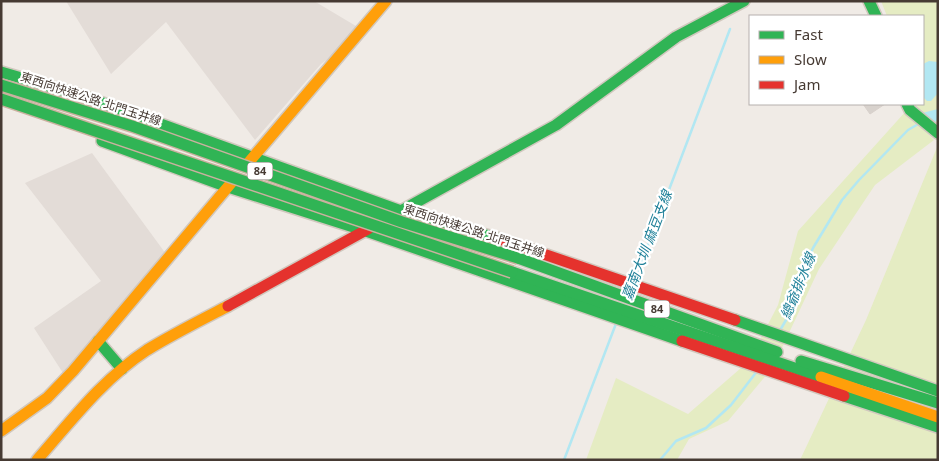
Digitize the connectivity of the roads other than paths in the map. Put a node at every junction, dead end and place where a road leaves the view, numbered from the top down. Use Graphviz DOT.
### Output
graph roads {
  1 [pos="386,1"];
  2 [pos="869,1"];
  3 [pos="742,2"];
  4 [pos="876,15"];
  5 [pos="1,72"];
  6 [pos="1,85"];
  7 [pos="1,99"];
  8 [pos="1,104"];
  9 [pos="908,105"];
  10 [pos="938,133"];
  11 [pos="252,158"];
  12 [pos="228,187"];
  13 [pos="401,211"];
  14 [pos="366,231"];
  15 [pos="98,342"];
  16 [pos="794,363"];
  17 [pos="122,369"];
  18 [pos="938,391"];
  19 [pos="938,403"];
  20 [pos="938,417"];
  21 [pos="938,427"];
  22 [pos="1,431"];
  23 [pos="37,460"];
  1 -- 11 [label="main road"];
  2 -- 4 [label="main road"];
  3 -- 13 [label="main road"];
  5 -- 11 [label="main road"];
  6 -- 16 [label="main road, 東西向快速公路 北門玉井線 / 84, bridge"];
  7 -- 16 [label="main road, 東西向快速公路 北門玉井線 / 84, bridge"];
  8 -- 12 [label="main road"];
  9 -- 10 [label="main road"];
  11 -- 12 [label="main road"];
  11 -- 13 [label="main road"];
  12 -- 14 [label="main road"];
  12 -- 15 [label="main road"];
  13 -- 14 [label="main road"];
  13 -- 18 [label="main road"];
  14 -- 17 [label="main road"];
  14 -- 21 [label="main road"];
  15 -- 17 [label="main road"];
  15 -- 22 [label="main road"];
  16 -- 19 [label="main road, 東西向快速公路 北門玉井線 / 84"];
  16 -- 20 [label="main road, 東西向快速公路 北門玉井線 / 84"];
  17 -- 23 [label="main road"];
}
